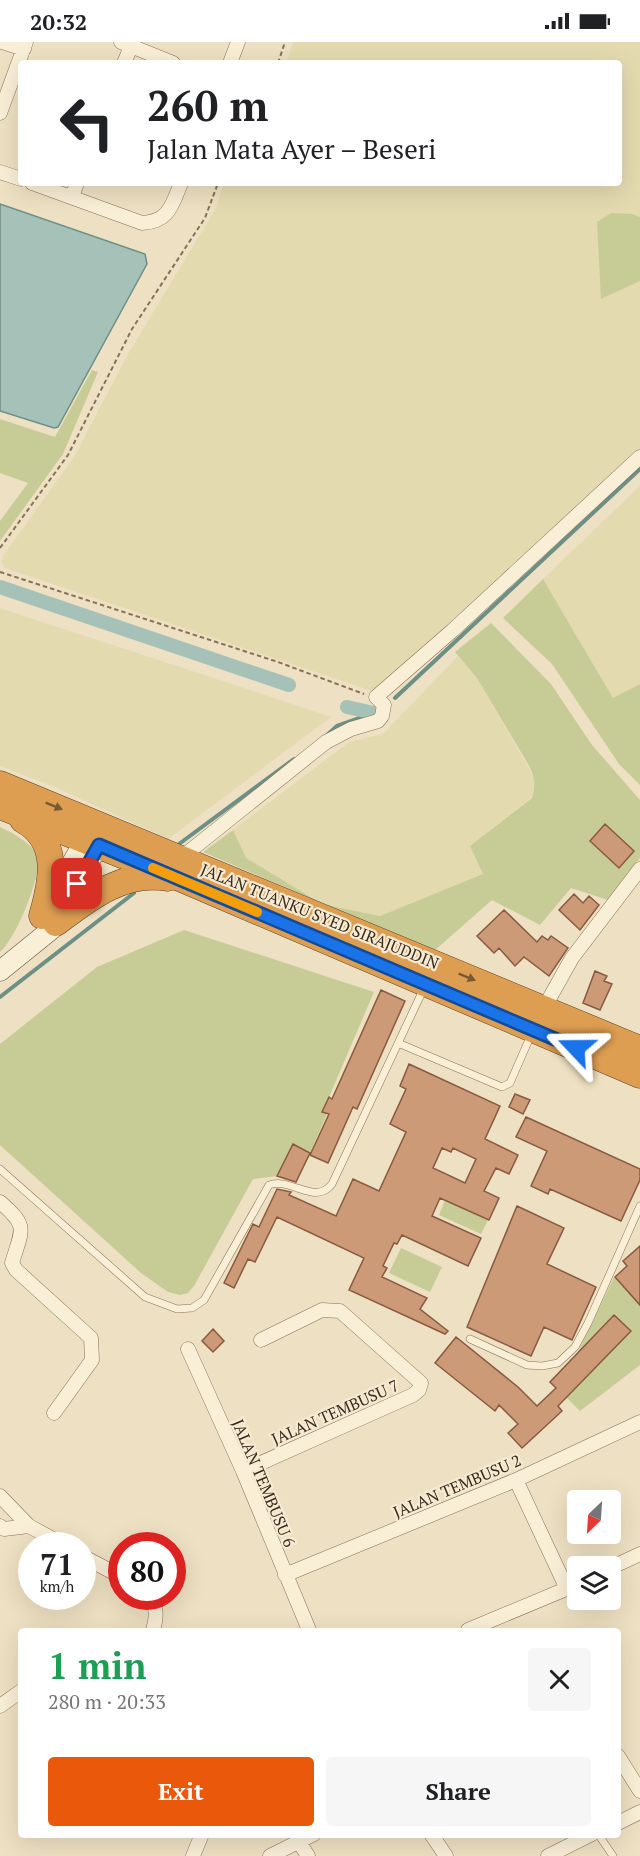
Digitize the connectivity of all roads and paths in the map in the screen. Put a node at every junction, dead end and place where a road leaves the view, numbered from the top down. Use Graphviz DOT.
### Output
graph roads {
  1 [pos="2,42"];
  2 [pos="238,42"];
  3 [pos="285,42"];
  4 [pos="128,43"];
  5 [pos="25,46"];
  6 [pos="125,60"];
  7 [pos="166,60"];
  8 [pos="231,60"];
  9 [pos="279,60"];
  10 [pos="18,65"];
  11 [pos="0,113"];
  12 [pos="0,172"];
  13 [pos="18,178"];
  14 [pos="41,186"];
  15 [pos="76,186"];
  16 [pos="181,186"];
  17 [pos="217,186"];
  18 [pos="72,197"];
  19 [pos="640,457"];
  20 [pos="0,548"];
  21 [pos="0,572"];
  22 [pos="376,698"];
  23 [pos="0,784"];
  24 [pos="0,807"];
  25 [pos="96,834"];
  26 [pos="182,869"];
  27 [pos="640,869"];
  28 [pos="45,926"];
  29 [pos="0,971"];
  30 [pos="426,984"];
  31 [pos="538,1019"];
  32 [pos="398,1043"];
  33 [pos="640,1049"];
  34 [pos="640,1075"];
  35 [pos="0,1169"];
  36 [pos="0,1202"];
  37 [pos="640,1206"];
  38 [pos="6,1267"];
  39 [pos="470,1339"];
  40 [pos="261,1340"];
  41 [pos="188,1349"];
  42 [pos="54,1413"];
  43 [pos="640,1422"];
  44 [pos="243,1470"];
  45 [pos="516,1480"];
  46 [pos="0,1496"];
  47 [pos="0,1526"];
  48 [pos="29,1526"];
  49 [pos="40,1532"];
  50 [pos="640,1554"];
  51 [pos="621,1563"];
  52 [pos="285,1575"];
  53 [pos="567,1577"];
  54 [pos="567,1588"];
  55 [pos="156,1610"];
  56 [pos="154,1628"];
  57 [pos="308,1628"];
  58 [pos="473,1628"];
  59 [pos="18,1693"];
  60 [pos="0,1706"];
  61 [pos="621,1761"];
  62 [pos="640,1791"];
  63 [pos="640,1812"];
  64 [pos="621,1821"];
  65 [pos="200,1838"];
  66 [pos="306,1838"];
  67 [pos="434,1838"];
  68 [pos="584,1838"];
  69 [pos="601,1838"];
  70 [pos="299,1842"];
  71 [pos="193,1856"];
  72 [pos="270,1856"];
  73 [pos="308,1856"];
  74 [pos="446,1856"];
  75 [pos="548,1856"];
  76 [pos="613,1856"];
  1 -- 5 [label="street"];
  2 -- 8 [label="street"];
  3 -- 9 [label="path"];
  4 -- 6 [label="street"];
  4 -- 7 [label="street"];
  10 -- 11 [label="street"];
  12 -- 13 [label="street"];
  14 -- 18 [label="street"];
  15 -- 18 [label="street"];
  16 -- 18 [label="street"];
  17 -- 20 [label="path"];
  19 -- 22 [label="street"];
  21 -- 22 [label="path"];
  22 -- 26 [label="street"];
  23 -- 25 [label="highway, JALAN TUANKU SYED SIRAJUDDIN, one-way"];
  24 -- 25 [label="highway, JALAN TUANKU SYED SIRAJUDDIN"];
  24 -- 28 [label="highway"];
  25 -- 26 [label="highway, JALAN TUANKU SYED SIRAJUDDIN"];
  25 -- 28 [label="main road"];
  26 -- 28 [label="highway"];
  26 -- 30 [label="highway, JALAN TUANKU SYED SIRAJUDDIN"];
  26 -- 31 [label="highway, JALAN TUANKU SYED SIRAJUDDIN, one-way"];
  27 -- 31 [label="street"];
  28 -- 29 [label="main road"];
  30 -- 31 [label="highway, JALAN TUANKU SYED SIRAJUDDIN"];
  30 -- 32 [label="lane"];
  31 -- 32 [label="lane"];
  31 -- 33 [label="highway, JALAN TUANKU SYED SIRAJUDDIN"];
  31 -- 34 [label="highway, JALAN TUANKU SYED SIRAJUDDIN"];
  32 -- 35 [label="lane"];
  36 -- 38 [label="street"];
  37 -- 39 [label="lane"];
  38 -- 42 [label="street"];
  40 -- 44 [label="street, JALAN TEMBUSU 7"];
  41 -- 44 [label="street, JALAN TEMBUSU 6"];
  43 -- 45 [label="street, JALAN TEMBUSU 2"];
  44 -- 52 [label="street, JALAN TEMBUSU 6"];
  45 -- 52 [label="street, JALAN TEMBUSU 2"];
  45 -- 53 [label="street"];
  46 -- 48 [label="street"];
  47 -- 48 [label="street"];
  48 -- 49 [label="street"];
  50 -- 51 [label="street"];
  52 -- 57 [label="street, JALAN TEMBUSU 6"];
  54 -- 58 [label="street"];
  55 -- 56 [label="street"];
  59 -- 60 [label="street"];
  61 -- 62 [label="street"];
  63 -- 64 [label="street"];
  65 -- 71 [label="street"];
  66 -- 70 [label="street"];
  67 -- 74 [label="street"];
  68 -- 75 [label="street"];
  69 -- 76 [label="lane"];
  70 -- 72 [label="street"];
  70 -- 73 [label="street"];
}
